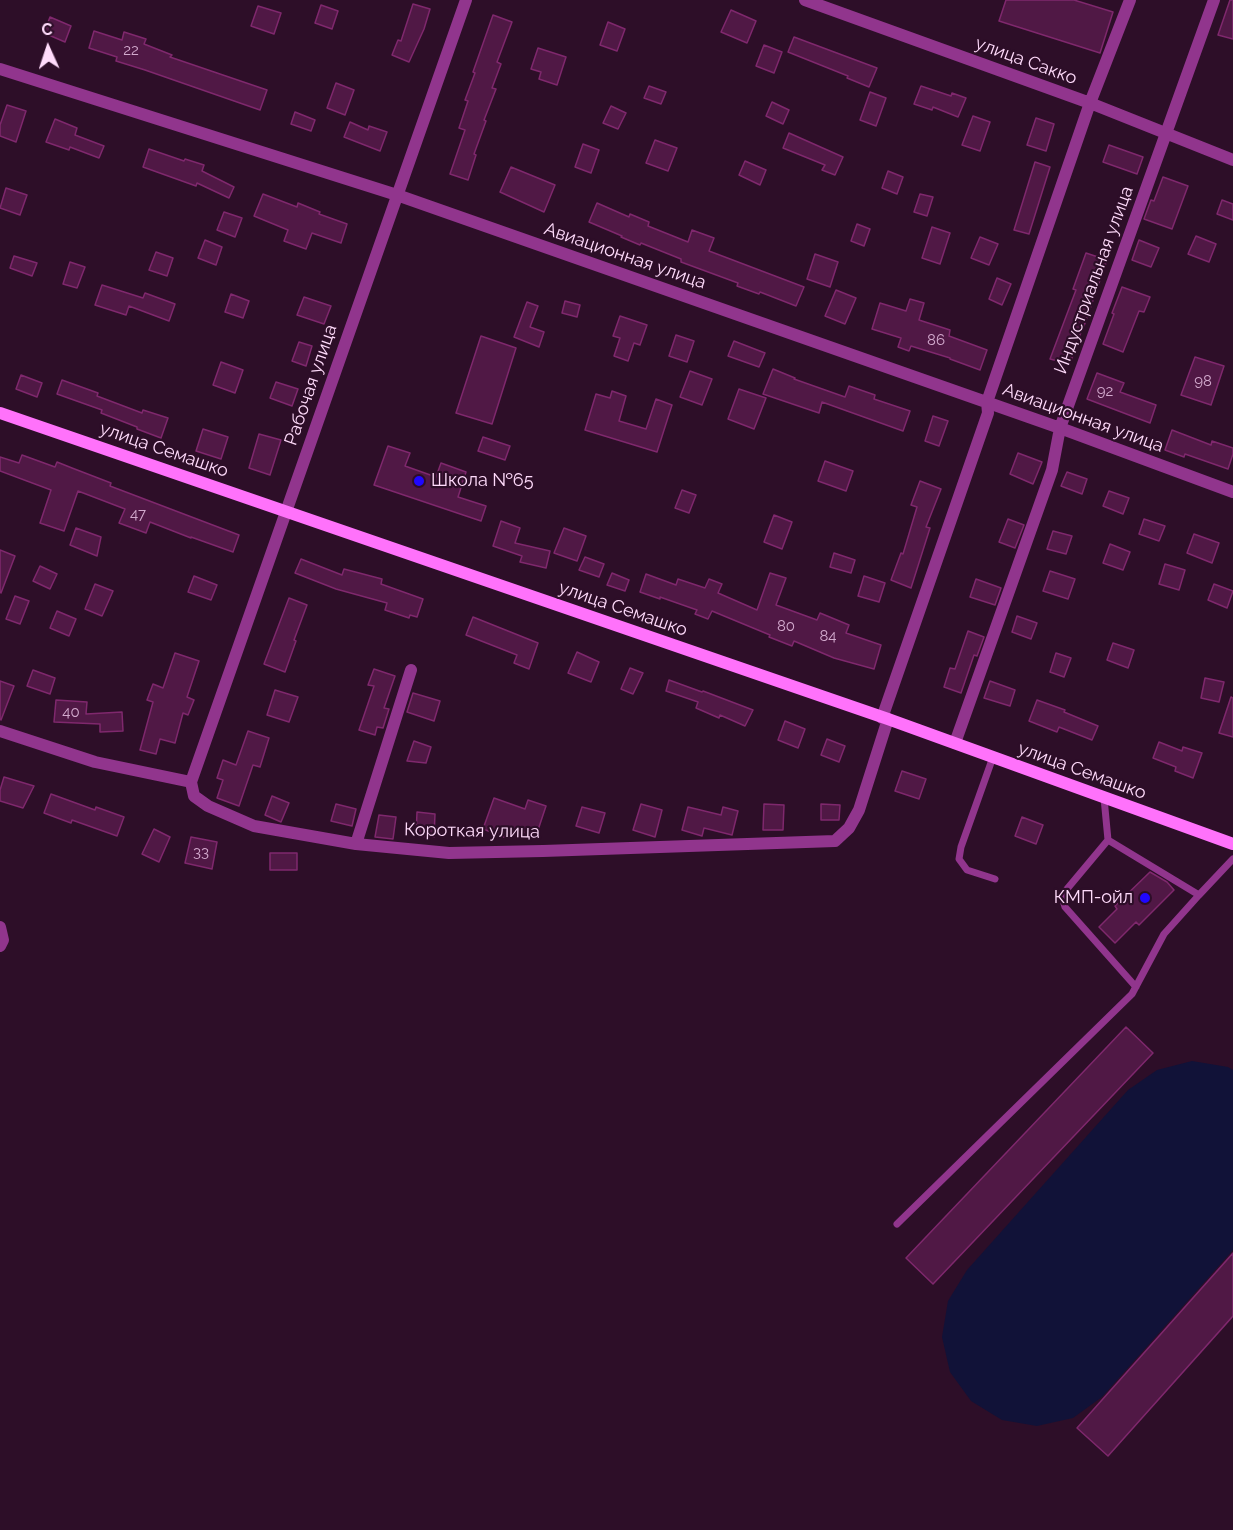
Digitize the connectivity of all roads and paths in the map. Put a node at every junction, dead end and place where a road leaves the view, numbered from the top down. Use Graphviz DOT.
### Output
graph roads {
  1 [pos="466,0"];
  2 [pos="804,0"];
  3 [pos="1130,0"];
  4 [pos="1214,0"];
  5 [pos="0,69"];
  6 [pos="1089,103"];
  7 [pos="1166,134"];
  8 [pos="1233,160"];
  9 [pos="397,195"];
  10 [pos="987,402"];
  11 [pos="0,413"];
  12 [pos="1060,428"];
  13 [pos="1233,492"];
  14 [pos="285,511"];
  15 [pos="411,670"];
  16 [pos="885,718"];
  17 [pos="0,732"];
  18 [pos="955,743"];
  19 [pos="993,757"];
  20 [pos="191,782"];
  21 [pos="1104,798"];
  22 [pos="1108,840"];
  23 [pos="356,844"];
  24 [pos="1233,844"];
  25 [pos="1233,859"];
  26 [pos="995,879"];
  27 [pos="1199,895"];
  28 [pos="0,927"];
  29 [pos="0,946"];
  30 [pos="1136,987"];
  31 [pos="897,1224"];
  1 -- 9 [label="street, Рабочая улица"];
  2 -- 6 [label="street, улица Сакко"];
  3 -- 6 [label="street"];
  4 -- 7 [label="street, Индустриальная улица"];
  5 -- 9 [label="street, Авиационная улица"];
  6 -- 7 [label="street, улица Сакко"];
  6 -- 10 [label="street"];
  7 -- 8 [label="street, улица Сакко"];
  7 -- 12 [label="street, Индустриальная улица"];
  9 -- 10 [label="street, Авиационная улица"];
  9 -- 14 [label="street, Рабочая улица"];
  10 -- 12 [label="street, Авиационная улица"];
  10 -- 16 [label="street"];
  11 -- 14 [label="main road, улица Семашко"];
  12 -- 13 [label="street, Авиационная улица"];
  12 -- 18 [label="street, Индустриальная улица"];
  14 -- 16 [label="main road, улица Семашко"];
  14 -- 20 [label="street, Рабочая улица"];
  15 -- 23 [label="street"];
  16 -- 18 [label="main road, улица Семашко"];
  16 -- 23 [label="street, Короткая улица"];
  17 -- 20 [label="street"];
  18 -- 19 [label="main road, улица Семашко"];
  19 -- 21 [label="main road, улица Семашко"];
  19 -- 26 [label="lane"];
  20 -- 23 [label="street, Короткая улица"];
  21 -- 22 [label="lane"];
  21 -- 24 [label="main road, улица Семашко"];
  22 -- 27 [label="lane"];
  22 -- 30 [label="lane"];
  25 -- 27 [label="lane"];
  27 -- 30 [label="lane"];
  28 -- 29 [label="street"];
  30 -- 31 [label="lane"];
}
